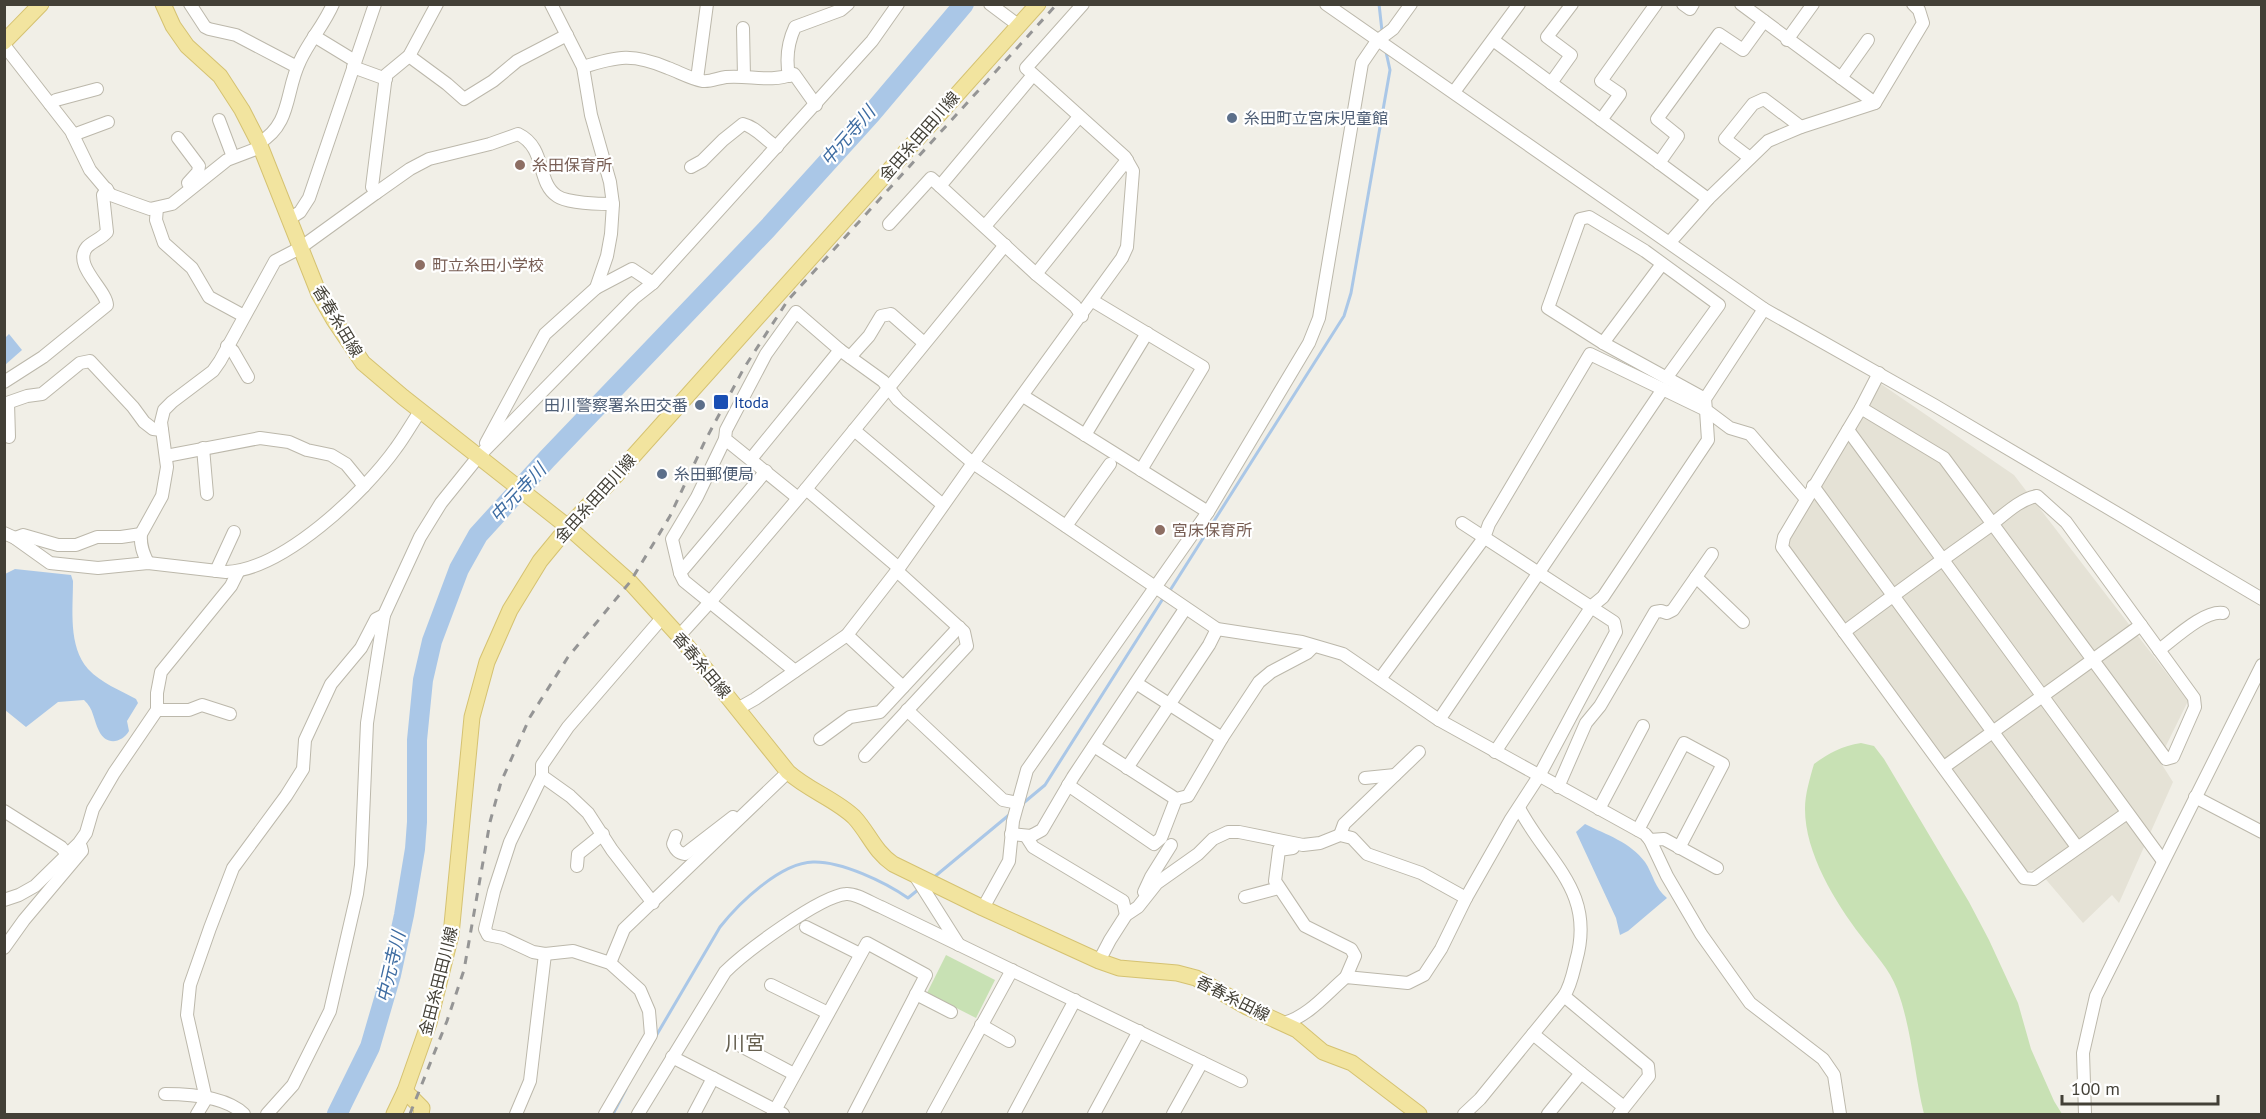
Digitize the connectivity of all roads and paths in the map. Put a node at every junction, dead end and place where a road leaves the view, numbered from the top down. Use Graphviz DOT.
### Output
graph roads {
  1 [pos="163,4"];
  2 [pos="190,4"];
  3 [pos="333,4"];
  4 [pos="375,4"];
  5 [pos="437,4"];
  6 [pos="551,4"];
  7 [pos="707,4"];
  8 [pos="848,4"];
  9 [pos="898,4"];
  10 [pos="990,4"];
  11 [pos="1038,4"];
  12 [pos="1083,4"];
  13 [pos="1326,4"];
  14 [pos="1411,4"];
  15 [pos="1519,4"];
  16 [pos="1572,4"];
  17 [pos="1656,4"];
  18 [pos="1683,4"];
  19 [pos="1693,4"];
  20 [pos="1741,4"];
  21 [pos="1813,4"];
  22 [pos="1913,4"];
  23 [pos="34,7"];
  24 [pos="1764,21"];
  25 [pos="1018,25"];
  26 [pos="743,28"];
  27 [pos="567,35"];
  28 [pos="314,36"];
  29 [pos="1492,40"];
  30 [pos="1787,40"];
  31 [pos="1868,40"];
  32 [pos="1377,41"];
  33 [pos="4,43"];
  34 [pos="409,56"];
  35 [pos="354,64"];
  36 [pos="297,67"];
  37 [pos="583,68"];
  38 [pos="1033,75"];
  39 [pos="789,76"];
  40 [pos="744,77"];
  41 [pos="1840,78"];
  42 [pos="697,79"];
  43 [pos="386,80"];
  44 [pos="1551,83"];
  45 [pos="97,89"];
  46 [pos="1454,92"];
  47 [pos="1875,103"];
  48 [pos="50,104"];
  49 [pos="816,105"];
  50 [pos="1079,117"];
  51 [pos="219,120"];
  52 [pos="1601,120"];
  53 [pos="108,122"];
  54 [pos="1801,127"];
  55 [pos="72,135"];
  56 [pos="178,138"];
  57 [pos="260,145"];
  58 [pos="777,147"];
  59 [pos="233,157"];
  60 [pos="1750,158"];
  61 [pos="1127,160"];
  62 [pos="1659,163"];
  63 [pos="691,167"];
  64 [pos="940,186"];
  65 [pos="107,189"];
  66 [pos="191,189"];
  67 [pos="376,193"];
  68 [pos="1708,199"];
  69 [pos="613,204"];
  70 [pos="157,208"];
  71 [pos="289,219"];
  72 [pos="889,224"];
  73 [pos="985,226"];
  74 [pos="1670,242"];
  75 [pos="1005,245"];
  76 [pos="300,248"];
  77 [pos="1662,264"];
  78 [pos="1036,274"];
  79 [pos="653,283"];
  80 [pos="596,288"];
  81 [pos="1093,301"];
  82 [pos="1764,309"];
  83 [pos="244,316"];
  84 [pos="1082,316"];
  85 [pos="1147,333"];
  86 [pos="924,343"];
  87 [pos="1603,344"];
  88 [pos="227,346"];
  89 [pos="845,354"];
  90 [pos="1879,373"];
  91 [pos="248,376"];
  92 [pos="4,382"];
  93 [pos="1665,383"];
  94 [pos="888,389"];
  95 [pos="1023,396"];
  96 [pos="6,404"];
  97 [pos="1706,404"];
  98 [pos="1861,408"];
  99 [pos="421,410"];
  100 [pos="162,430"];
  101 [pos="854,430"];
  102 [pos="1848,430"];
  103 [pos="1085,435"];
  104 [pos="9,437"];
  105 [pos="725,439"];
  106 [pos="203,448"];
  107 [pos="166,456"];
  108 [pos="752,459"];
  109 [pos="483,461"];
  110 [pos="973,463"];
  111 [pos="1110,464"];
  112 [pos="1141,470"];
  113 [pos="766,471"];
  114 [pos="364,486"];
  115 [pos="1814,486"];
  116 [pos="207,494"];
  117 [pos="802,494"];
  118 [pos="1806,499"];
  119 [pos="943,505"];
  120 [pos="1208,512"];
  121 [pos="1994,522"];
  122 [pos="562,523"];
  123 [pos="1462,523"];
  124 [pos="1066,526"];
  125 [pos="234,532"];
  126 [pos="141,534"];
  127 [pos="10,536"];
  128 [pos="1484,538"];
  129 [pos="76,545"];
  130 [pos="1712,554"];
  131 [pos="1943,559"];
  132 [pos="148,563"];
  133 [pos="72,566"];
  134 [pos="898,570"];
  135 [pos="216,571"];
  136 [pos="238,572"];
  137 [pos="680,573"];
  138 [pos="1538,573"];
  139 [pos="1696,577"];
  140 [pos="1157,588"];
  141 [pos="1893,596"];
  142 [pos="2262,599"];
  143 [pos="710,602"];
  144 [pos="1592,606"];
  145 [pos="1185,609"];
  146 [pos="2223,613"];
  147 [pos="384,615"];
  148 [pos="662,618"];
  149 [pos="1743,622"];
  150 [pos="2141,625"];
  151 [pos="959,627"];
  152 [pos="1217,629"];
  153 [pos="1844,632"];
  154 [pos="847,635"];
  155 [pos="679,636"];
  156 [pos="1314,646"];
  157 [pos="2159,650"];
  158 [pos="2092,660"];
  159 [pos="2262,664"];
  160 [pos="795,671"];
  161 [pos="1380,679"];
  162 [pos="1136,683"];
  163 [pos="903,687"];
  164 [pos="2042,696"];
  165 [pos="1169,705"];
  166 [pos="739,708"];
  167 [pos="157,710"];
  168 [pos="907,710"];
  169 [pos="230,714"];
  170 [pos="1439,720"];
  171 [pos="1643,726"];
  172 [pos="1993,732"];
  173 [pos="1222,738"];
  174 [pos="820,739"];
  175 [pos="1094,746"];
  176 [pos="1419,752"];
  177 [pos="1495,752"];
  178 [pos="865,756"];
  179 [pos="1944,767"];
  180 [pos="1128,768"];
  181 [pos="788,772"];
  182 [pos="1395,775"];
  183 [pos="542,776"];
  184 [pos="1539,776"];
  185 [pos="1365,778"];
  186 [pos="1068,785"];
  187 [pos="1558,786"];
  188 [pos="2195,796"];
  189 [pos="1176,799"];
  190 [pos="1018,803"];
  191 [pos="1519,808"];
  192 [pos="1599,809"];
  193 [pos="4,811"];
  194 [pos="2127,813"];
  195 [pos="743,816"];
  196 [pos="1638,830"];
  197 [pos="2262,832"];
  198 [pos="603,834"];
  199 [pos="1011,834"];
  200 [pos="1340,835"];
  201 [pos="676,836"];
  202 [pos="1026,836"];
  203 [pos="1650,840"];
  204 [pos="79,843"];
  205 [pos="1171,844"];
  206 [pos="1303,845"];
  207 [pos="2078,847"];
  208 [pos="1679,848"];
  209 [pos="68,855"];
  210 [pos="2163,861"];
  211 [pos="576,866"];
  212 [pos="1717,868"];
  213 [pos="914,874"];
  214 [pos="1279,888"];
  215 [pos="1245,897"];
  216 [pos="1466,898"];
  217 [pos="4,900"];
  218 [pos="653,903"];
  219 [pos="1138,907"];
  220 [pos="983,908"];
  221 [pos="1126,915"];
  222 [pos="806,927"];
  223 [pos="960,946"];
  224 [pos="4,948"];
  225 [pos="545,954"];
  226 [pos="860,954"];
  227 [pos="1099,961"];
  228 [pos="610,963"];
  229 [pos="1011,970"];
  230 [pos="1346,977"];
  231 [pos="771,985"];
  232 [pos="916,994"];
  233 [pos="1564,996"];
  234 [pos="1075,1000"];
  235 [pos="951,1012"];
  236 [pos="828,1013"];
  237 [pos="1284,1023"];
  238 [pos="981,1025"];
  239 [pos="1139,1031"];
  240 [pos="1533,1034"];
  241 [pos="1009,1041"];
  242 [pos="739,1046"];
  243 [pos="672,1057"];
  244 [pos="1202,1062"];
  245 [pos="1581,1073"];
  246 [pos="794,1074"];
  247 [pos="714,1078"];
  248 [pos="1241,1081"];
  249 [pos="405,1091"];
  250 [pos="165,1094"];
  251 [pos="206,1099"];
  252 [pos="1621,1111"];
  253 [pos="777,1113"];
  254 [pos="197,1114"];
  255 [pos="244,1114"];
  256 [pos="267,1114"];
  257 [pos="393,1114"];
  258 [pos="421,1114"];
  259 [pos="516,1114"];
  260 [pos="605,1114"];
  261 [pos="638,1114"];
  262 [pos="694,1114"];
  263 [pos="854,1114"];
  264 [pos="933,1114"];
  265 [pos="1014,1114"];
  266 [pos="1094,1114"];
  267 [pos="1173,1114"];
  268 [pos="1419,1114"];
  269 [pos="1464,1114"];
  270 [pos="1548,1114"];
  271 [pos="1840,1114"];
  272 [pos="2085,1114"];
  1 -- 57 [label="main road, 香春糸田線"];
  2 -- 36 [label="street"];
  3 -- 28 [label="street"];
  4 -- 35 [label="street"];
  5 -- 34 [label="street"];
  6 -- 27 [label="street"];
  7 -- 42 [label="street"];
  8 -- 39 [label="street"];
  9 -- 49 [label="street"];
  10 -- 25 [label="street"];
  11 -- 25 [label="main road, 金田糸田田川線"];
  12 -- 38 [label="street"];
  13 -- 32 [label="street"];
  14 -- 32 [label="street"];
  15 -- 29 [label="street"];
  16 -- 44 [label="street"];
  17 -- 52 [label="street"];
  18 -- 19 [label="street"];
  20 -- 24 [label="street"];
  21 -- 30 [label="street"];
  22 -- 47 [label="street"];
  23 -- 33 [label="main road"];
  24 -- 30 [label="street"];
  24 -- 62 [label="street"];
  25 -- 122 [label="main road, 金田糸田田川線"];
  26 -- 40 [label="street"];
  27 -- 34 [label="street"];
  27 -- 37 [label="street"];
  28 -- 35 [label="street"];
  28 -- 36 [label="street"];
  29 -- 44 [label="street"];
  29 -- 46 [label="street"];
  30 -- 41 [label="street"];
  31 -- 41 [label="street"];
  32 -- 46 [label="street"];
  32 -- 120 [label="street"];
  33 -- 48 [label="street"];
  34 -- 43 [label="street"];
  35 -- 43 [label="street"];
  35 -- 71 [label="street"];
  36 -- 57 [label="street"];
  37 -- 42 [label="street"];
  37 -- 69 [label="street"];
  38 -- 50 [label="street"];
  38 -- 64 [label="street"];
  39 -- 40 [label="street"];
  39 -- 49 [label="street"];
  40 -- 42 [label="street"];
  41 -- 47 [label="street"];
  43 -- 67 [label="street"];
  44 -- 52 [label="street"];
  45 -- 48 [label="street"];
  46 -- 74 [label="street"];
  47 -- 54 [label="street"];
  48 -- 55 [label="street"];
  49 -- 58 [label="street"];
  50 -- 61 [label="street"];
  50 -- 73 [label="street"];
  51 -- 59 [label="street"];
  52 -- 62 [label="street"];
  53 -- 55 [label="street"];
  54 -- 60 [label="street"];
  54 -- 60 [label="street"];
  55 -- 65 [label="street"];
  56 -- 66 [label="street"];
  57 -- 59 [label="street"];
  57 -- 71 [label="main road, 香春糸田線"];
  58 -- 63 [label="street"];
  58 -- 79 [label="street"];
  59 -- 66 [label="street"];
  60 -- 68 [label="street"];
  61 -- 78 [label="street"];
  61 -- 81 [label="street"];
  62 -- 68 [label="street"];
  64 -- 72 [label="street"];
  64 -- 73 [label="street"];
  65 -- 70 [label="street"];
  65 -- 92 [label="street"];
  66 -- 70 [label="street"];
  67 -- 69 [label="street"];
  67 -- 76 [label="street"];
  68 -- 74 [label="street"];
  69 -- 80 [label="street"];
  70 -- 83 [label="street"];
  71 -- 76 [label="main road, 香春糸田線"];
  73 -- 75 [label="street"];
  74 -- 82 [label="street"];
  75 -- 78 [label="street"];
  75 -- 86 [label="street"];
  76 -- 83 [label="street"];
  76 -- 99 [label="main road, 香春糸田線"];
  77 -- 87 [label="street"];
  77 -- 87 [label="street"];
  77 -- 93 [label="street"];
  78 -- 84 [label="street"];
  79 -- 80 [label="street"];
  79 -- 109 [label="street"];
  80 -- 109 [label="street"];
  81 -- 84 [label="street"];
  81 -- 85 [label="street"];
  82 -- 90 [label="street"];
  82 -- 97 [label="street"];
  83 -- 88 [label="street"];
  84 -- 95 [label="street"];
  85 -- 103 [label="street"];
  85 -- 112 [label="street"];
  86 -- 89 [label="street"];
  86 -- 94 [label="street"];
  87 -- 93 [label="street"];
  88 -- 91 [label="street"];
  88 -- 100 [label="street"];
  89 -- 94 [label="street"];
  89 -- 105 [label="street"];
  89 -- 108 [label="street"];
  90 -- 98 [label="street"];
  90 -- 142 [label="street"];
  93 -- 97 [label="street"];
  93 -- 128 [label="street"];
  93 -- 138 [label="street"];
  94 -- 101 [label="street"];
  94 -- 110 [label="street"];
  95 -- 103 [label="street"];
  95 -- 110 [label="street"];
  96 -- 100 [label="street"];
  96 -- 104 [label="street"];
  97 -- 118 [label="street"];
  97 -- 144 [label="street"];
  98 -- 102 [label="street"];
  98 -- 121 [label="street"];
  99 -- 109 [label="main road, 香春糸田線"];
  99 -- 114 [label="street"];
  100 -- 107 [label="street"];
  101 -- 117 [label="street"];
  101 -- 119 [label="street"];
  102 -- 115 [label="street"];
  102 -- 131 [label="street"];
  103 -- 112 [label="street"];
  105 -- 108 [label="street"];
  105 -- 137 [label="street"];
  106 -- 107 [label="street"];
  106 -- 114 [label="street"];
  106 -- 116 [label="street"];
  107 -- 126 [label="street"];
  108 -- 113 [label="street"];
  109 -- 122 [label="main road, 香春糸田線"];
  109 -- 147 [label="street"];
  110 -- 119 [label="street"];
  110 -- 124 [label="street"];
  111 -- 124 [label="street"];
  112 -- 120 [label="street"];
  113 -- 117 [label="street"];
  113 -- 137 [label="street"];
  114 -- 136 [label="street"];
  115 -- 118 [label="street"];
  115 -- 141 [label="street"];
  117 -- 134 [label="street"];
  117 -- 143 [label="street"];
  118 -- 153 [label="street"];
  119 -- 134 [label="street"];
  120 -- 140 [label="street"];
  121 -- 131 [label="street"];
  121 -- 150 [label="street"];
  121 -- 158 [label="street"];
  122 -- 148 [label="main road, 香春糸田線"];
  122 -- 249 [label="main road, 金田糸田田川線"];
  123 -- 128 [label="street"];
  124 -- 140 [label="street"];
  125 -- 135 [label="street"];
  126 -- 129 [label="street"];
  126 -- 132 [label="street"];
  127 -- 129 [label="street"];
  127 -- 133 [label="street"];
  128 -- 138 [label="street"];
  128 -- 161 [label="street"];
  129 -- 133 [label="street"];
  130 -- 139 [label="street"];
  131 -- 141 [label="street"];
  131 -- 164 [label="street"];
  132 -- 133 [label="street"];
  132 -- 135 [label="street"];
  134 -- 151 [label="street"];
  134 -- 154 [label="street"];
  135 -- 136 [label="street"];
  136 -- 167 [label="street"];
  137 -- 143 [label="street"];
  138 -- 144 [label="street"];
  138 -- 170 [label="street"];
  139 -- 149 [label="street"];
  139 -- 187 [label="street"];
  140 -- 145 [label="street"];
  140 -- 190 [label="street"];
  141 -- 153 [label="street"];
  141 -- 172 [label="street"];
  143 -- 155 [label="street"];
  143 -- 160 [label="street"];
  144 -- 177 [label="street"];
  144 -- 184 [label="street"];
  145 -- 152 [label="street"];
  145 -- 162 [label="street"];
  146 -- 157 [label="street"];
  147 -- 251 [label="street"];
  147 -- 256 [label="street"];
  148 -- 155 [label="main road, 香春糸田線"];
  148 -- 183 [label="street"];
  150 -- 157 [label="street"];
  150 -- 158 [label="street"];
  151 -- 163 [label="street"];
  151 -- 168 [label="street"];
  152 -- 156 [label="street"];
  152 -- 165 [label="street"];
  153 -- 179 [label="street"];
  154 -- 160 [label="street"];
  154 -- 163 [label="street"];
  155 -- 166 [label="main road, 香春糸田線"];
  156 -- 161 [label="street"];
  156 -- 173 [label="street"];
  157 -- 158 [label="street"];
  158 -- 164 [label="street"];
  159 -- 188 [label="street"];
  160 -- 166 [label="street"];
  161 -- 170 [label="street"];
  162 -- 165 [label="street"];
  162 -- 175 [label="street"];
  163 -- 174 [label="street"];
  164 -- 172 [label="street"];
  164 -- 194 [label="street"];
  165 -- 173 [label="street"];
  165 -- 180 [label="street"];
  166 -- 181 [label="main road, 香春糸田線"];
  167 -- 169 [label="street"];
  167 -- 204 [label="street"];
  168 -- 178 [label="street"];
  168 -- 190 [label="street"];
  170 -- 177 [label="street"];
  171 -- 192 [label="street"];
  172 -- 179 [label="street"];
  172 -- 207 [label="street"];
  173 -- 189 [label="street"];
  175 -- 180 [label="street"];
  175 -- 186 [label="street"];
  176 -- 182 [label="street"];
  177 -- 184 [label="street"];
  179 -- 207 [label="street"];
  180 -- 189 [label="street"];
  181 -- 195 [label="street"];
  181 -- 213 [label="main road, 香春糸田線"];
  182 -- 185 [label="street"];
  182 -- 200 [label="street"];
  183 -- 198 [label="street"];
  183 -- 225 [label="street"];
  184 -- 187 [label="street"];
  184 -- 191 [label="street"];
  186 -- 189 [label="street"];
  186 -- 202 [label="street"];
  187 -- 192 [label="street"];
  188 -- 197 [label="street"];
  188 -- 210 [label="street"];
  190 -- 199 [label="street"];
  191 -- 216 [label="street"];
  191 -- 233 [label="street"];
  192 -- 196 [label="street"];
  193 -- 209 [label="street"];
  194 -- 207 [label="street"];
  194 -- 210 [label="street"];
  195 -- 201 [label="street"];
  195 -- 218 [label="street"];
  196 -- 203 [label="street"];
  196 -- 208 [label="street"];
  198 -- 211 [label="street"];
  198 -- 218 [label="street"];
  199 -- 202 [label="street"];
  199 -- 220 [label="street"];
  200 -- 206 [label="street"];
  200 -- 216 [label="street"];
  202 -- 221 [label="street"];
  203 -- 208 [label="street"];
  203 -- 271 [label="street"];
  204 -- 209 [label="street"];
  204 -- 224 [label="street"];
  205 -- 219 [label="street"];
  206 -- 214 [label="street"];
  206 -- 219 [label="street"];
  208 -- 212 [label="street"];
  209 -- 217 [label="street"];
  210 -- 272 [label="street"];
  213 -- 220 [label="main road, 香春糸田線"];
  213 -- 223 [label="street"];
  214 -- 215 [label="street"];
  214 -- 230 [label="street"];
  216 -- 230 [label="street"];
  218 -- 228 [label="street"];
  219 -- 221 [label="street"];
  220 -- 227 [label="main road, 香春糸田線"];
  221 -- 227 [label="street"];
  222 -- 226 [label="street"];
  223 -- 229 [label="street"];
  223 -- 243 [label="street"];
  225 -- 228 [label="street"];
  225 -- 259 [label="street"];
  226 -- 232 [label="street"];
  226 -- 236 [label="street"];
  227 -- 237 [label="main road, 香春糸田線"];
  228 -- 260 [label="street"];
  229 -- 234 [label="street"];
  229 -- 238 [label="street"];
  230 -- 237 [label="street"];
  231 -- 236 [label="street"];
  232 -- 235 [label="street"];
  232 -- 263 [label="street"];
  233 -- 240 [label="street"];
  233 -- 252 [label="street"];
  234 -- 239 [label="street"];
  234 -- 265 [label="street"];
  236 -- 246 [label="street"];
  237 -- 268 [label="main road, 香春糸田線"];
  238 -- 241 [label="street"];
  238 -- 264 [label="street"];
  239 -- 244 [label="street"];
  239 -- 266 [label="street"];
  240 -- 245 [label="street"];
  240 -- 269 [label="street"];
  242 -- 246 [label="street"];
  243 -- 247 [label="street"];
  243 -- 261 [label="street"];
  244 -- 248 [label="street"];
  244 -- 267 [label="street"];
  245 -- 252 [label="street"];
  245 -- 270 [label="street"];
  246 -- 253 [label="street"];
  247 -- 253 [label="street"];
  247 -- 262 [label="street"];
  249 -- 257 [label="main road, 金田糸田田川線"];
  249 -- 258 [label="main road"];
  250 -- 251 [label="street"];
  251 -- 254 [label="street"];
  251 -- 255 [label="street"];
}
